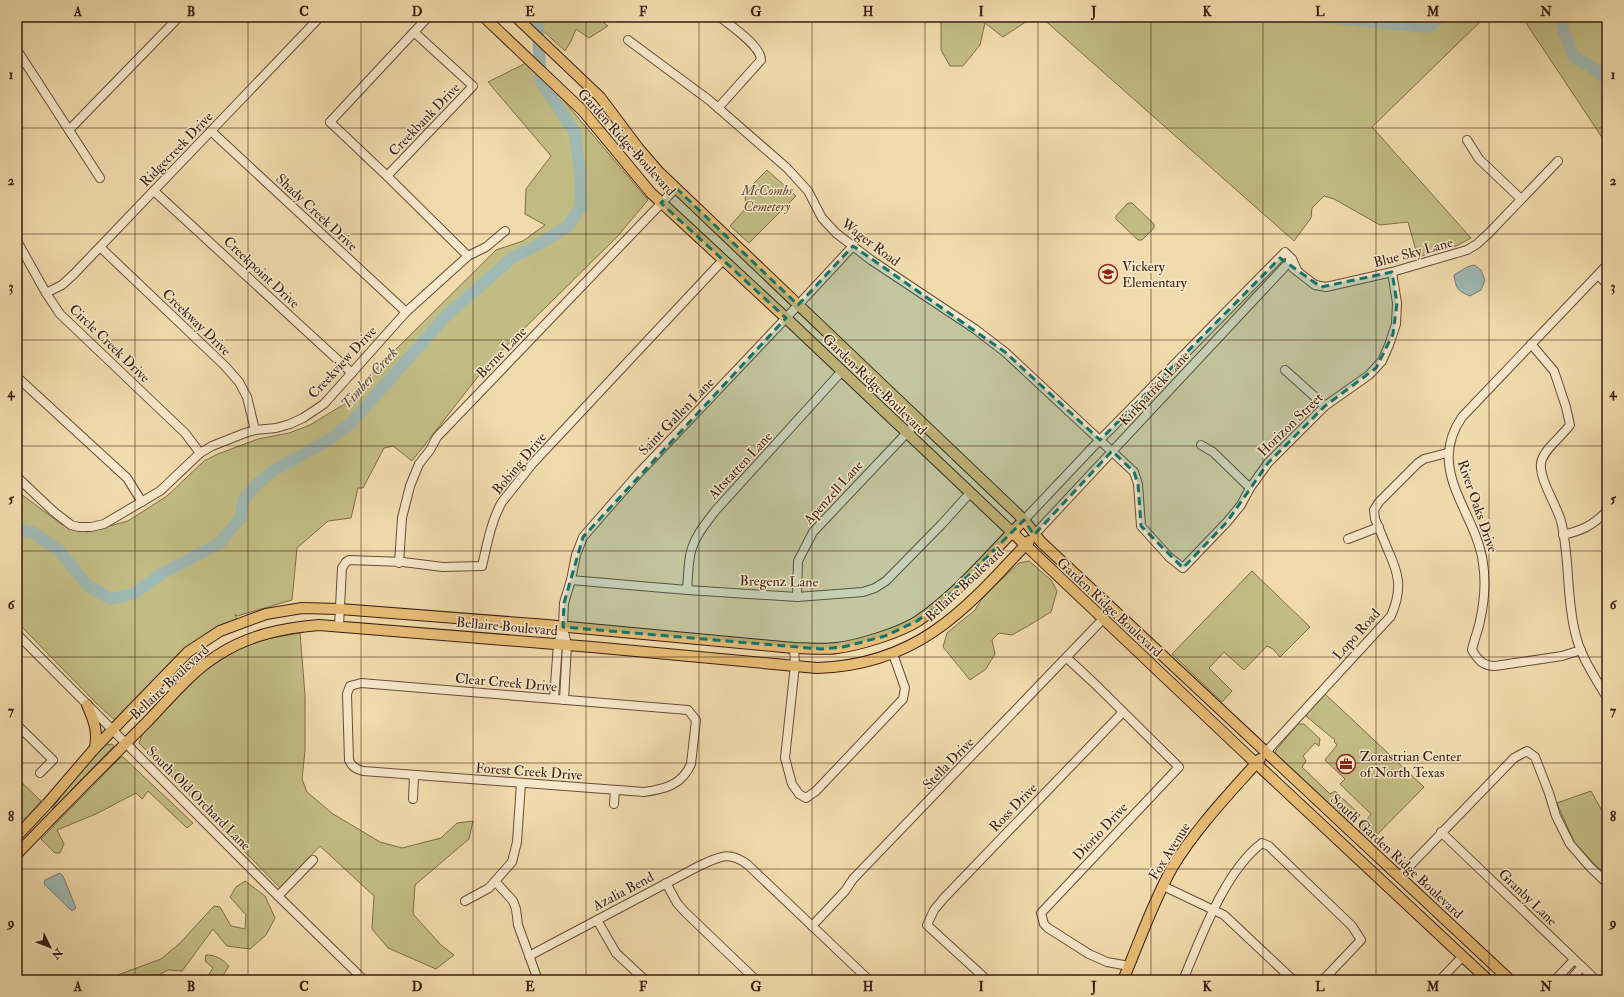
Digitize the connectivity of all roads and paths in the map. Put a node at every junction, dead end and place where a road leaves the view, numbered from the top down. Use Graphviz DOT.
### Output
graph roads {
  1 [pos="179,17"];
  2 [pos="320,17"];
  3 [pos="428,17"];
  4 [pos="484,17"];
  5 [pos="516,17"];
  6 [pos="720,17"];
  7 [pos="414,32"];
  8 [pos="628,40"];
  9 [pos="17,50"];
  10 [pos="718,108"];
  11 [pos="69,130"];
  12 [pos="211,131"];
  13 [pos="1467,140"];
  14 [pos="1558,161"];
  15 [pos="387,176"];
  16 [pos="100,178"];
  17 [pos="676,188"];
  18 [pos="154,191"];
  19 [pos="1521,199"];
  20 [pos="661,203"];
  21 [pos="505,231"];
  22 [pos="17,241"];
  23 [pos="853,246"];
  24 [pos="100,247"];
  25 [pos="1282,255"];
  26 [pos="468,256"];
  27 [pos="723,260"];
  28 [pos="1290,262"];
  29 [pos="1607,265"];
  30 [pos="1392,272"];
  31 [pos="1598,275"];
  32 [pos="1607,284"];
  33 [pos="46,293"];
  34 [pos="798,305"];
  35 [pos="406,312"];
  36 [pos="786,318"];
  37 [pos="1531,344"];
  38 [pos="1285,370"];
  39 [pos="842,371"];
  40 [pos="352,372"];
  41 [pos="17,377"];
  42 [pos="1325,406"];
  43 [pos="919,420"];
  44 [pos="255,430"];
  45 [pos="907,433"];
  46 [pos="1100,440"];
  47 [pos="1200,445"];
  48 [pos="1112,451"];
  49 [pos="200,453"];
  50 [pos="1447,453"];
  51 [pos="17,477"];
  52 [pos="1250,488"];
  53 [pos="970,493"];
  54 [pos="142,502"];
  55 [pos="1607,511"];
  56 [pos="1024,520"];
  57 [pos="1379,527"];
  58 [pos="1011,533"];
  59 [pos="1034,535"];
  60 [pos="1563,535"];
  61 [pos="1348,539"];
  62 [pos="1025,546"];
  63 [pos="399,563"];
  64 [pos="1183,568"];
  65 [pos="571,580"];
  66 [pos="687,590"];
  67 [pos="797,597"];
  68 [pos="340,609"];
  69 [pos="1103,619"];
  70 [pos="339,626"];
  71 [pos="563,627"];
  72 [pos="17,634"];
  73 [pos="562,644"];
  74 [pos="1152,646"];
  75 [pos="794,648"];
  76 [pos="1581,650"];
  77 [pos="893,654"];
  78 [pos="1067,658"];
  79 [pos="795,665"];
  80 [pos="554,698"];
  81 [pos="1607,698"];
  82 [pos="564,700"];
  83 [pos="87,705"];
  84 [pos="1123,712"];
  85 [pos="696,720"];
  86 [pos="17,725"];
  87 [pos="348,726"];
  88 [pos="113,730"];
  89 [pos="126,743"];
  90 [pos="96,748"];
  91 [pos="1265,753"];
  92 [pos="1256,763"];
  93 [pos="40,774"];
  94 [pos="414,775"];
  95 [pos="521,783"];
  96 [pos="616,790"];
  97 [pos="413,799"];
  98 [pos="614,804"];
  99 [pos="1441,832"];
  100 [pos="19,834"];
  101 [pos="30,840"];
  102 [pos="17,854"];
  103 [pos="313,860"];
  104 [pos="1399,877"];
  105 [pos="496,881"];
  106 [pos="666,883"];
  107 [pos="1607,883"];
  108 [pos="1162,886"];
  109 [pos="278,896"];
  110 [pos="465,901"];
  111 [pos="1214,909"];
  112 [pos="597,920"];
  113 [pos="812,926"];
  114 [pos="529,956"];
  115 [pos="1463,956"];
  116 [pos="1574,960"];
  117 [pos="1129,966"];
  118 [pos="1582,967"];
  119 [pos="364,980"];
  120 [pos="538,980"];
  121 [pos="645,980"];
  122 [pos="756,980"];
  123 [pos="869,980"];
  124 [pos="987,980"];
  125 [pos="1122,980"];
  126 [pos="1183,980"];
  127 [pos="1293,980"];
  128 [pos="1323,980"];
  129 [pos="1440,980"];
  130 [pos="1488,980"];
  131 [pos="1510,980"];
  132 [pos="1556,980"];
  133 [pos="1570,980"];
  134 [pos="1596,980"];
  1 -- 11 [label="street"];
  2 -- 12 [label="street, Ridgecreek Drive"];
  3 -- 7 [label="street"];
  4 -- 20 [label="main road, Garden Ridge Boulevard"];
  5 -- 17 [label="main road, Garden Ridge Boulevard"];
  6 -- 10 [label="street"];
  7 -- 15 [label="street"];
  7 -- 15 [label="street, Creekbank Drive"];
  8 -- 10 [label="street, Wager Road"];
  9 -- 11 [label="street"];
  10 -- 23 [label="street, Wager Road"];
  11 -- 16 [label="street"];
  12 -- 18 [label="street, Ridgecreek Drive"];
  12 -- 35 [label="street, Shady Creek Drive"];
  13 -- 19 [label="street"];
  14 -- 19 [label="street, Blue Sky Lane"];
  15 -- 26 [label="street"];
  17 -- 20 [label="street, Berne Lane"];
  17 -- 34 [label="main road, Garden Ridge Boulevard"];
  18 -- 24 [label="street, Ridgecreek Drive"];
  18 -- 40 [label="street, Creekpoint Drive"];
  19 -- 30 [label="street, Blue Sky Lane"];
  20 -- 27 [label="main road, Garden Ridge Boulevard"];
  20 -- 63 [label="street, Berne Lane"];
  21 -- 26 [label="street, Creekview Drive"];
  22 -- 33 [label="street, Circle Creek Drive"];
  23 -- 34 [label="street, Saint Gallen Lane"];
  23 -- 46 [label="street, Wager Road"];
  24 -- 33 [label="street, Ridgecreek Drive"];
  24 -- 44 [label="street, Creekway Drive"];
  25 -- 28 [label="street, Blue Sky Lane"];
  25 -- 46 [label="street, Kirkpatrick Lane"];
  26 -- 35 [label="street, Creekview Drive"];
  27 -- 36 [label="main road, Garden Ridge Boulevard"];
  27 -- 63 [label="street, Bobing Drive"];
  28 -- 30 [label="street, Blue Sky Lane"];
  28 -- 48 [label="street, Kirkpatrick Lane"];
  29 -- 31 [label="street, River Oaks Drive"];
  30 -- 42 [label="street, Horizon Street"];
  31 -- 32 [label="street"];
  31 -- 37 [label="street, River Oaks Drive"];
  33 -- 49 [label="street, Circle Creek Drive"];
  34 -- 36 [label="street, Saint Gallen Lane"];
  34 -- 43 [label="main road, Garden Ridge Boulevard"];
  35 -- 40 [label="street, Creekview Drive"];
  36 -- 39 [label="main road, Garden Ridge Boulevard"];
  36 -- 65 [label="street, Saint Gallen Lane"];
  37 -- 50 [label="street, River Oaks Drive"];
  37 -- 60 [label="street"];
  38 -- 42 [label="street"];
  39 -- 45 [label="main road, Garden Ridge Boulevard"];
  39 -- 66 [label="street, Altstatten Lane"];
  40 -- 44 [label="street, Creekview Drive"];
  41 -- 54 [label="street"];
  42 -- 52 [label="street, Horizon Street"];
  43 -- 45 [label="street, Apenzell Lane"];
  43 -- 56 [label="main road, Garden Ridge Boulevard"];
  44 -- 49 [label="street, Creekview Drive"];
  45 -- 53 [label="main road, Garden Ridge Boulevard"];
  45 -- 67 [label="street, Apenzell Lane"];
  46 -- 48 [label="street, Wager Road"];
  46 -- 56 [label="street, Kirkpatrick Lane"];
  47 -- 52 [label="street"];
  48 -- 59 [label="street, Kirkpatrick Lane"];
  48 -- 64 [label="street, Wager Road"];
  49 -- 54 [label="street, Creekview Drive"];
  50 -- 57 [label="street, Lopo Road"];
  50 -- 76 [label="street, River Oaks Drive"];
  51 -- 54 [label="street, Creekview Drive"];
  52 -- 64 [label="street, Horizon Street"];
  53 -- 58 [label="main road, Garden Ridge Boulevard"];
  53 -- 67 [label="street, Bregenz Lane"];
  55 -- 60 [label="street"];
  56 -- 58 [label="main road, Bellaire Boulevard"];
  56 -- 59 [label="main road, Garden Ridge Boulevard"];
  57 -- 61 [label="street"];
  57 -- 91 [label="street, Lopo Road"];
  58 -- 62 [label="main road, Garden Ridge Boulevard"];
  58 -- 75 [label="main road, Bellaire Boulevard"];
  59 -- 62 [label="main road, Bellaire Boulevard"];
  59 -- 74 [label="main road, Garden Ridge Boulevard"];
  60 -- 76 [label="street"];
  62 -- 69 [label="main road, Garden Ridge Boulevard"];
  62 -- 77 [label="main road, Bellaire Boulevard"];
  63 -- 68 [label="street, Bobing Drive"];
  65 -- 66 [label="street, Bregenz Lane"];
  65 -- 71 [label="street, Saint Gallen Lane"];
  66 -- 67 [label="street, Bregenz Lane"];
  68 -- 70 [label="street, Bobing Drive"];
  68 -- 71 [label="main road, Bellaire Boulevard"];
  68 -- 88 [label="main road, Bellaire Boulevard"];
  69 -- 74 [label="main road"];
  69 -- 78 [label="street, Stella Drive"];
  69 -- 92 [label="main road, Garden Ridge Boulevard"];
  70 -- 73 [label="main road, Bellaire Boulevard"];
  70 -- 89 [label="main road, Bellaire Boulevard"];
  71 -- 73 [label="street, Saint Gallen Lane"];
  71 -- 75 [label="main road, Bellaire Boulevard"];
  72 -- 83 [label="street, South Old Orchard Lane"];
  73 -- 79 [label="main road, Bellaire Boulevard"];
  73 -- 80 [label="street"];
  73 -- 82 [label="street"];
  74 -- 91 [label="main road, Garden Ridge Boulevard"];
  75 -- 79 [label="street"];
  76 -- 81 [label="street"];
  77 -- 79 [label="main road, Bellaire Boulevard"];
  77 -- 79 [label="street"];
  78 -- 84 [label="street"];
  78 -- 113 [label="street, Stella Drive"];
  80 -- 82 [label="street, Clear Creek Drive"];
  80 -- 87 [label="street, Clear Creek Drive"];
  82 -- 85 [label="street, Clear Creek Drive"];
  83 -- 88 [label="street, South Old Orchard Lane"];
  83 -- 90 [label="main road"];
  84 -- 117 [label="street, Diorio Drive"];
  84 -- 124 [label="street, Ross Drive"];
  85 -- 96 [label="street, Forest Creek Drive"];
  86 -- 93 [label="street"];
  87 -- 94 [label="street, Forest Creek Drive"];
  88 -- 89 [label="street, South Old Orchard Lane"];
  88 -- 90 [label="main road, Bellaire Boulevard"];
  89 -- 101 [label="main road, Bellaire Boulevard"];
  89 -- 109 [label="street, South Old Orchard Lane"];
  90 -- 100 [label="main road, Bellaire Boulevard"];
  91 -- 92 [label="main road, Fox Avenue"];
  91 -- 104 [label="main road, South Garden Ridge Boulevard"];
  92 -- 108 [label="main road, Fox Avenue"];
  92 -- 115 [label="main road, South Garden Ridge Boulevard"];
  94 -- 95 [label="street, Forest Creek Drive"];
  94 -- 97 [label="street"];
  95 -- 96 [label="street, Forest Creek Drive"];
  95 -- 105 [label="street"];
  96 -- 98 [label="street"];
  99 -- 104 [label="street"];
  99 -- 107 [label="street"];
  99 -- 116 [label="street, Granby Lane"];
  100 -- 101 [label="main road"];
  101 -- 102 [label="main road, Bellaire Boulevard"];
  103 -- 109 [label="street"];
  104 -- 131 [label="main road, South Garden Ridge Boulevard"];
  105 -- 110 [label="street"];
  105 -- 114 [label="street"];
  106 -- 112 [label="street, Azalia Bend"];
  106 -- 113 [label="street, Azalia Bend"];
  106 -- 122 [label="street"];
  108 -- 111 [label="street"];
  108 -- 117 [label="main road, Fox Avenue"];
  109 -- 119 [label="street, South Old Orchard Lane"];
  111 -- 126 [label="street"];
  111 -- 127 [label="street"];
  111 -- 128 [label="street"];
  112 -- 114 [label="street, Azalia Bend"];
  112 -- 121 [label="street"];
  113 -- 123 [label="street"];
  114 -- 120 [label="street"];
  115 -- 129 [label="street"];
  115 -- 130 [label="main road, South Garden Ridge Boulevard"];
  116 -- 118 [label="street, Granby Lane"];
  116 -- 132 [label="street"];
  117 -- 125 [label="main road, Fox Avenue"];
  118 -- 133 [label="street"];
  118 -- 134 [label="street, Granby Lane"];
}
